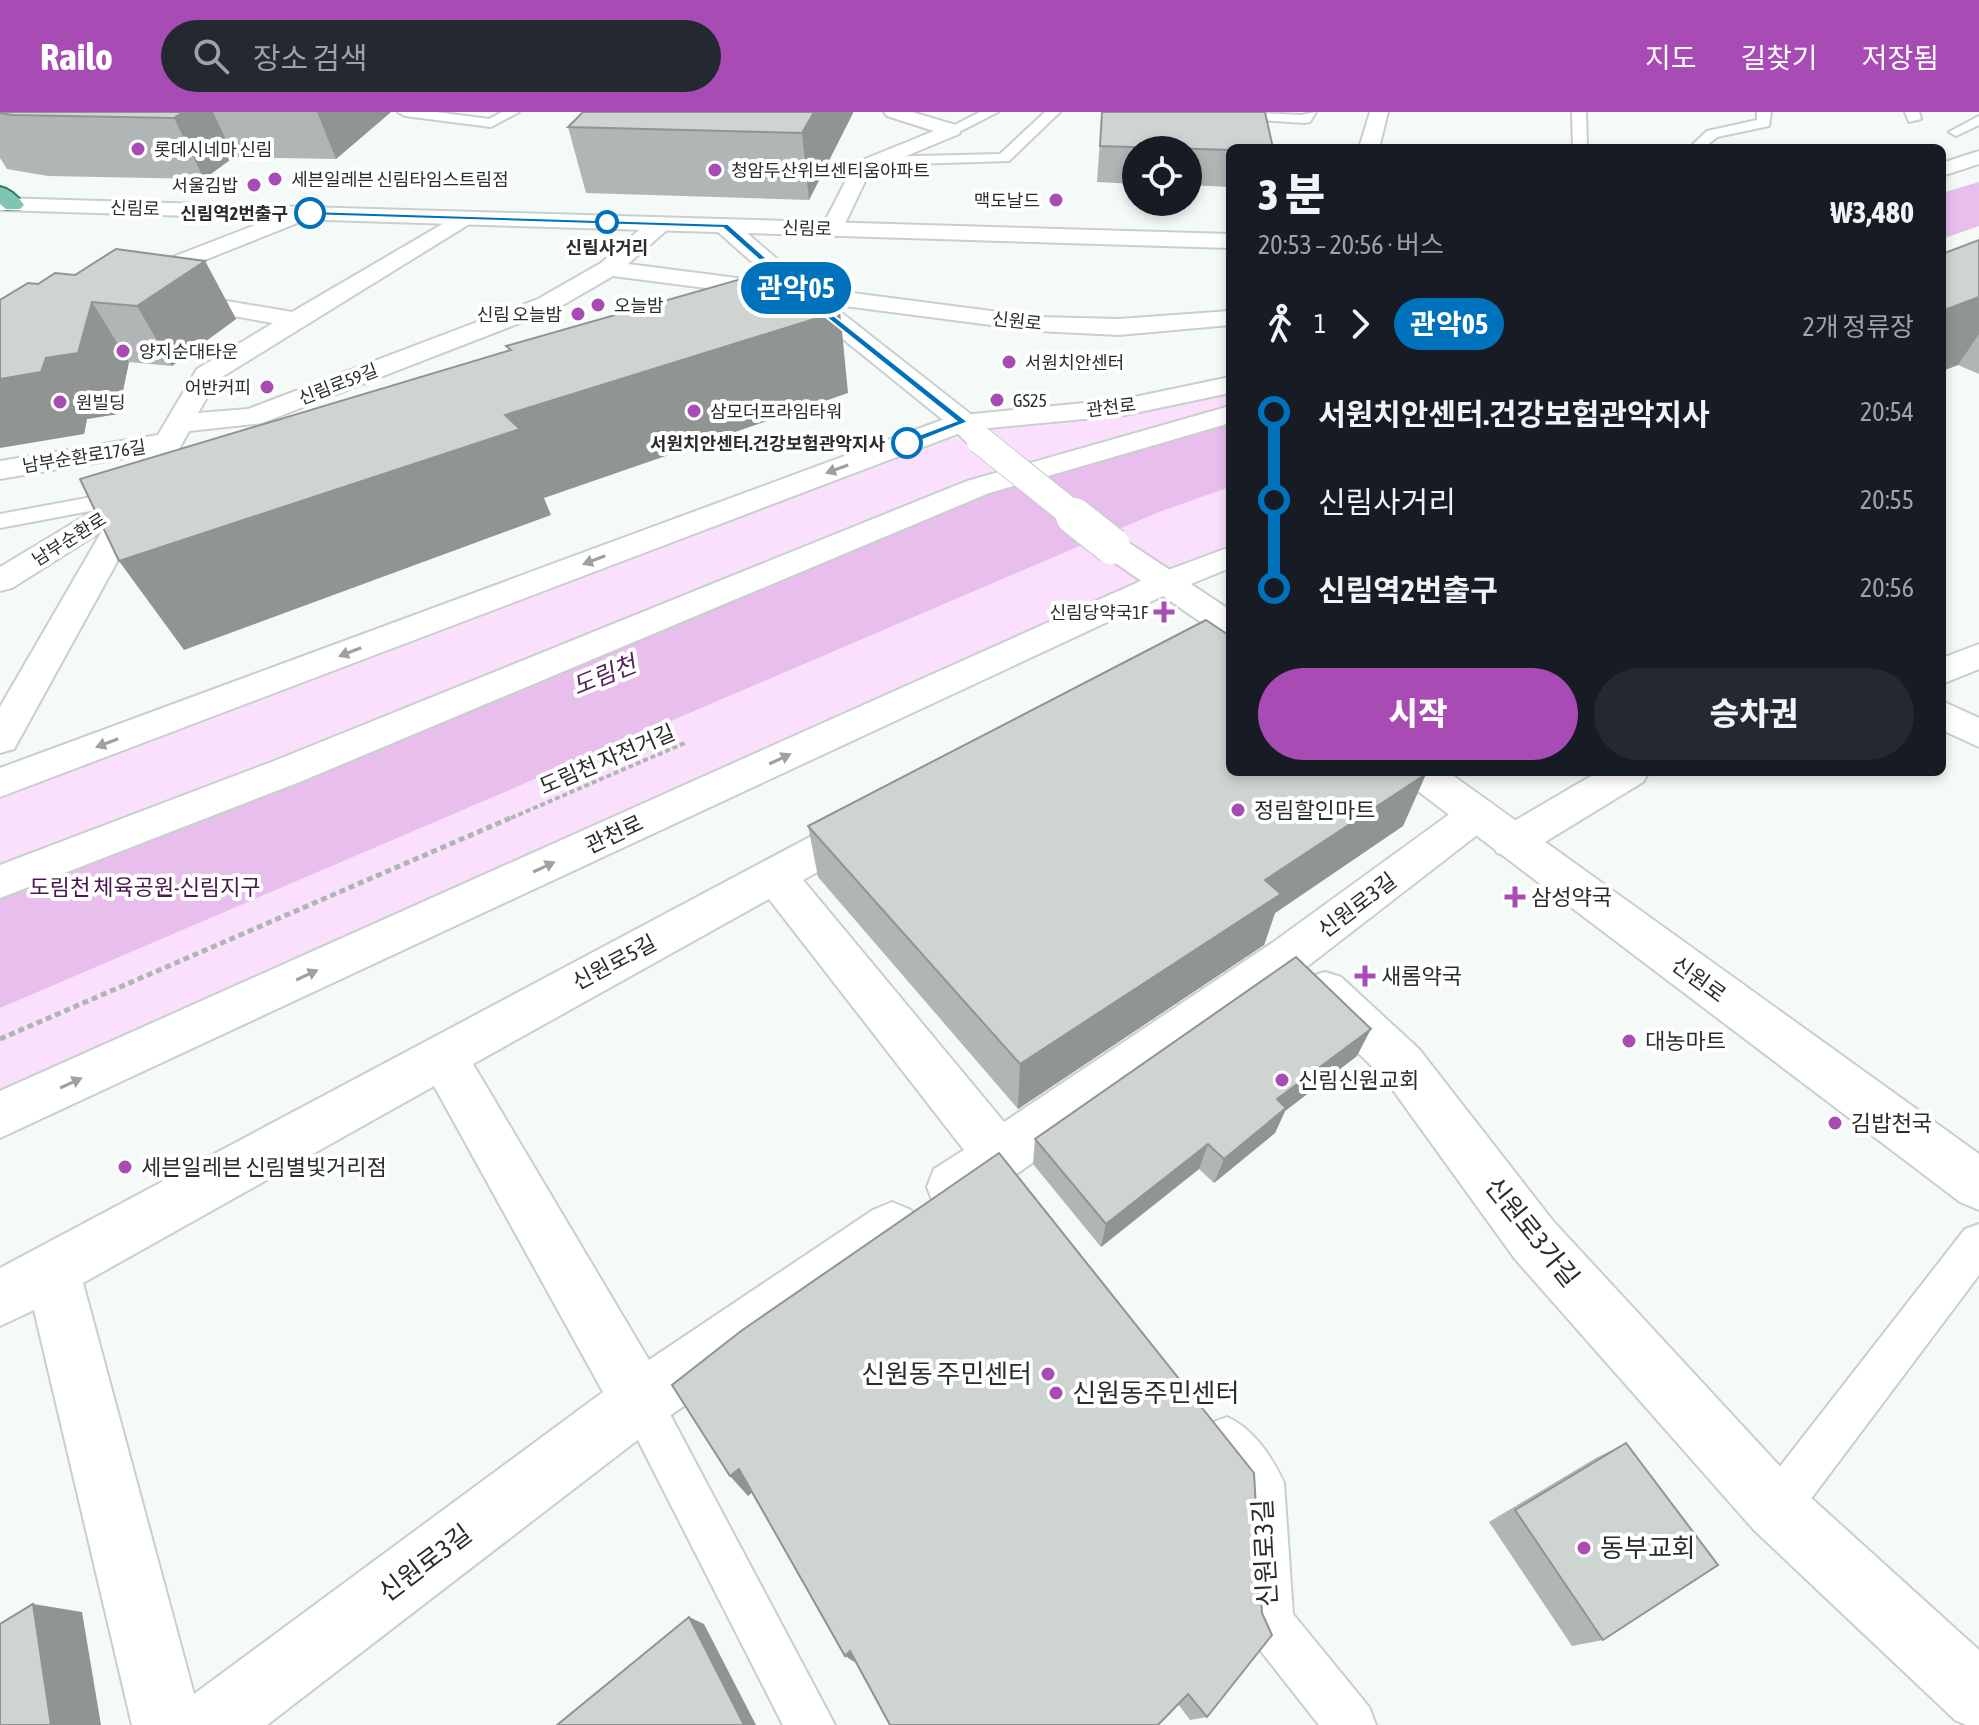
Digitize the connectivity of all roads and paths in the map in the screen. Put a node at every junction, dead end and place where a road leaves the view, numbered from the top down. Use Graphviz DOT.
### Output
graph roads {
  1 [pos="405,112"];
  2 [pos="512,112"];
  3 [pos="894,112"];
  4 [pos="991,112"];
  5 [pos="1053,112"];
  6 [pos="1245,112"];
  7 [pos="1309,112"];
  8 [pos="1379,112"];
  9 [pos="1579,112"];
  10 [pos="1764,112"];
  11 [pos="1979,120"];
  12 [pos="952,130"];
  13 [pos="1956,132"];
  14 [pos="1370,144"];
  15 [pos="1580,144"];
  16 [pos="1701,144"];
  17 [pos="1979,157"];
  18 [pos="878,161"];
  19 [pos="1946,169"];
  20 [pos="3,202"];
  21 [pos="302,213"];
  22 [pos="463,218"];
  23 [pos="660,224"];
  24 [pos="725,226"];
  25 [pos="832,229"];
  26 [pos="1226,241"];
  27 [pos="609,268"];
  28 [pos="805,296"];
  29 [pos="746,312"];
  30 [pos="1226,318"];
  31 [pos="296,320"];
  32 [pos="492,325"];
  33 [pos="516,339"];
  34 [pos="1226,386"];
  35 [pos="1226,415"];
  36 [pos="971,431"];
  37 [pos="174,432"];
  38 [pos="0,470"];
  39 [pos="138,496"];
  40 [pos="0,521"];
  41 [pos="1226,559"];
  42 [pos="0,581"];
  43 [pos="1164,583"];
  44 [pos="1226,624"];
  45 [pos="1226,629"];
  46 [pos="1189,650"];
  47 [pos="1979,655"];
  48 [pos="1946,670"];
  49 [pos="1946,716"];
  50 [pos="1979,734"];
  51 [pos="0,740"];
  52 [pos="691,740"];
  53 [pos="1425,776"];
  54 [pos="1620,776"];
  55 [pos="0,783"];
  56 [pos="899,807"];
  57 [pos="1494,829"];
  58 [pos="775,875"];
  59 [pos="0,882"];
  60 [pos="1288,956"];
  61 [pos="0,1039"];
  62 [pos="442,1055"];
  63 [pos="0,1115"];
  64 [pos="1014,1174"];
  65 [pos="1979,1185"];
  66 [pos="1979,1243"];
  67 [pos="52,1270"];
  68 [pos="0,1298"];
  69 [pos="640,1401"];
  70 [pos="1203,1410"];
  71 [pos="1776,1508"];
  72 [pos="1979,1696"];
  73 [pos="167,1725"];
  74 [pos="210,1725"];
  75 [pos="810,1725"];
  76 [pos="1351,1725"];
  1 -- 2 [label="lane"];
  3 -- 12 [label="street"];
  4 -- 12 [label="lane"];
  5 -- 18 [label="lane"];
  6 -- 7 [label="lane"];
  8 -- 14 [label="street"];
  9 -- 15 [label="lane"];
  10 -- 16 [label="lane"];
  11 -- 13 [label="lane"];
  12 -- 18 [label="street"];
  17 -- 19 [label="street"];
  18 -- 25 [label="street"];
  20 -- 21 [label="street, 신림로"];
  21 -- 22 [label="street, 신림로"];
  21 -- 31 [label="street"];
  22 -- 23 [label="street, 신림로"];
  22 -- 31 [label="street"];
  23 -- 24 [label="street, 신림로"];
  23 -- 27 [label="street, 신림로59길"];
  24 -- 25 [label="street, 신림로"];
  24 -- 28 [label="street"];
  25 -- 26 [label="street, 신림로"];
  27 -- 28 [label="street"];
  27 -- 32 [label="street, 신림로59길"];
  28 -- 29 [label="street"];
  28 -- 30 [label="street, 신원로"];
  28 -- 36 [label="street"];
  31 -- 37 [label="street"];
  32 -- 33 [label="street"];
  32 -- 37 [label="street, 신림로59길"];
  34 -- 36 [label="street, 관천로"];
  35 -- 59 [label="street"];
  36 -- 43 [label="street, bridge"];
  36 -- 55 [label="street, 관천로, one-way"];
  37 -- 38 [label="street, 남부순환로176길"];
  37 -- 39 [label="street"];
  39 -- 40 [label="lane"];
  39 -- 42 [label="street, 남부순환로"];
  39 -- 51 [label="street"];
  41 -- 43 [label="street, 관천로"];
  43 -- 44 [label="street"];
  63 -- 43 [label="street, 관천로, one-way"];
  45 -- 46 [label="street"];
  47 -- 48 [label="street"];
  49 -- 50 [label="street"];
  52 -- 61 [label="path, 도림천 자전거길"];
  53 -- 57 [label="street, 신원로"];
  54 -- 57 [label="street, 신원로3길"];
  56 -- 58 [label="street, 신원로5길"];
  57 -- 60 [label="street, 신원로3길"];
  57 -- 65 [label="street, 신원로"];
  58 -- 62 [label="street, 신원로5길"];
  58 -- 64 [label="street"];
  60 -- 64 [label="street, 신원로3길"];
  60 -- 71 [label="street, 신원로3가길"];
  62 -- 67 [label="street, 신원로5길"];
  62 -- 69 [label="street"];
  64 -- 69 [label="street, 신원로3길"];
  66 -- 71 [label="lane"];
  67 -- 68 [label="street, 신원로5길"];
  67 -- 73 [label="street"];
  69 -- 74 [label="street, 신원로3길"];
  69 -- 75 [label="lane"];
  70 -- 76 [label="lane, 신원로3길"];
  71 -- 72 [label="street, 신원로3가길"];
}
